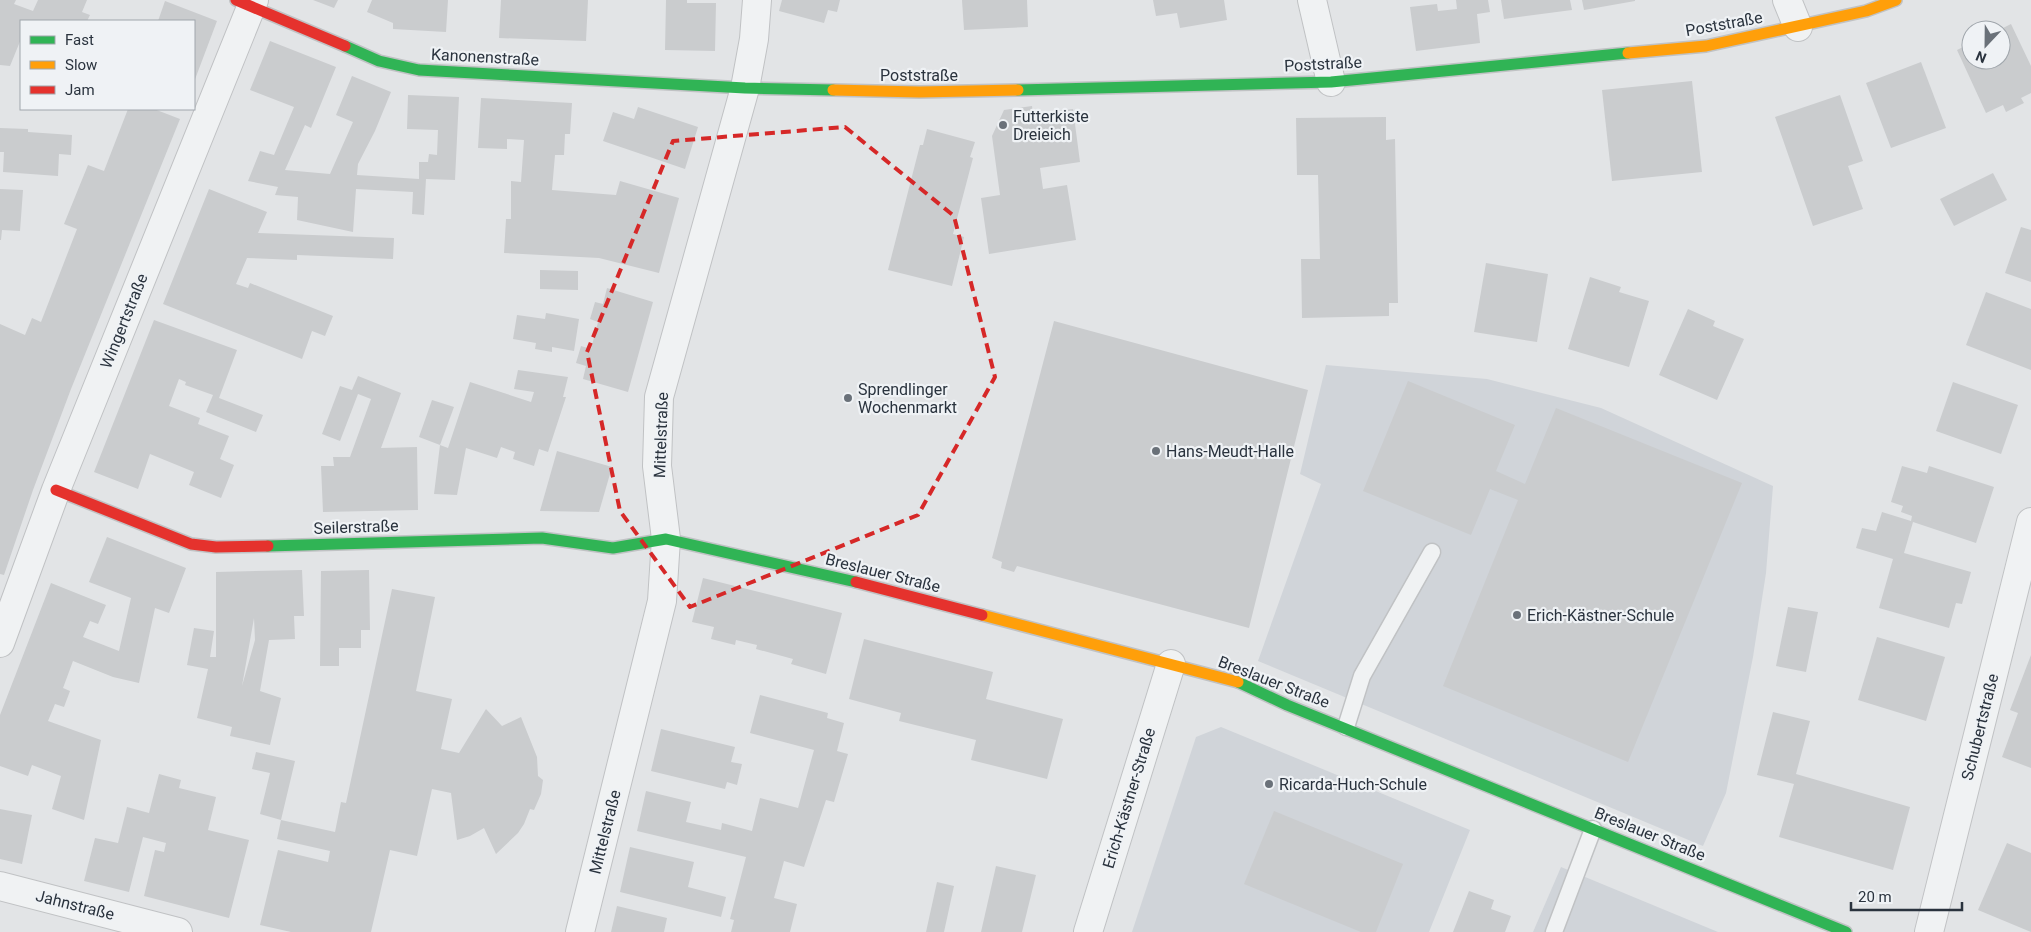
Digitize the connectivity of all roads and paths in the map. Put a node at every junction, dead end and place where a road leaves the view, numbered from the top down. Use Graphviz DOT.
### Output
graph roads {
  1 [pos="757,0"];
  2 [pos="1312,0"];
  3 [pos="1787,0"];
  4 [pos="1896,0"];
  5 [pos="247,2"];
  6 [pos="1798,26"];
  7 [pos="1331,82"];
  8 [pos="745,88"];
  9 [pos="56,490"];
  10 [pos="2031,522"];
  11 [pos="666,539"];
  12 [pos="1432,552"];
  13 [pos="6,606"];
  14 [pos="0,643"];
  15 [pos="1171,664"];
  16 [pos="1346,727"];
  17 [pos="1593,829"];
  18 [pos="0,886"];
  19 [pos="178,932"];
  20 [pos="580,932"];
  21 [pos="1088,932"];
  22 [pos="1554,932"];
  23 [pos="1846,932"];
  24 [pos="1929,932"];
  1 -- 8 [label="street, Mittelstraße"];
  2 -- 7 [label="street"];
  3 -- 6 [label="street"];
  4 -- 6 [label="street, Poststraße"];
  5 -- 8 [label="street, Kanonenstraße"];
  5 -- 9 [label="street, Wingertstraße"];
  6 -- 7 [label="street, Poststraße"];
  7 -- 8 [label="street, Poststraße"];
  8 -- 11 [label="street, Mittelstraße"];
  9 -- 11 [label="street, Seilerstraße"];
  9 -- 13 [label="street, Wingertstraße"];
  10 -- 24 [label="street, Schubertstraße"];
  11 -- 15 [label="street, Breslauer Straße"];
  11 -- 20 [label="street, Mittelstraße"];
  12 -- 16 [label="lane"];
  13 -- 14 [label="street, Wingertstraße"];
  15 -- 16 [label="street, Breslauer Straße"];
  15 -- 21 [label="street, Erich-Kästner-Straße"];
  16 -- 17 [label="street, Breslauer Straße"];
  17 -- 22 [label="lane"];
  17 -- 23 [label="street, Breslauer Straße"];
  18 -- 19 [label="street, Jahnstraße"];
}
